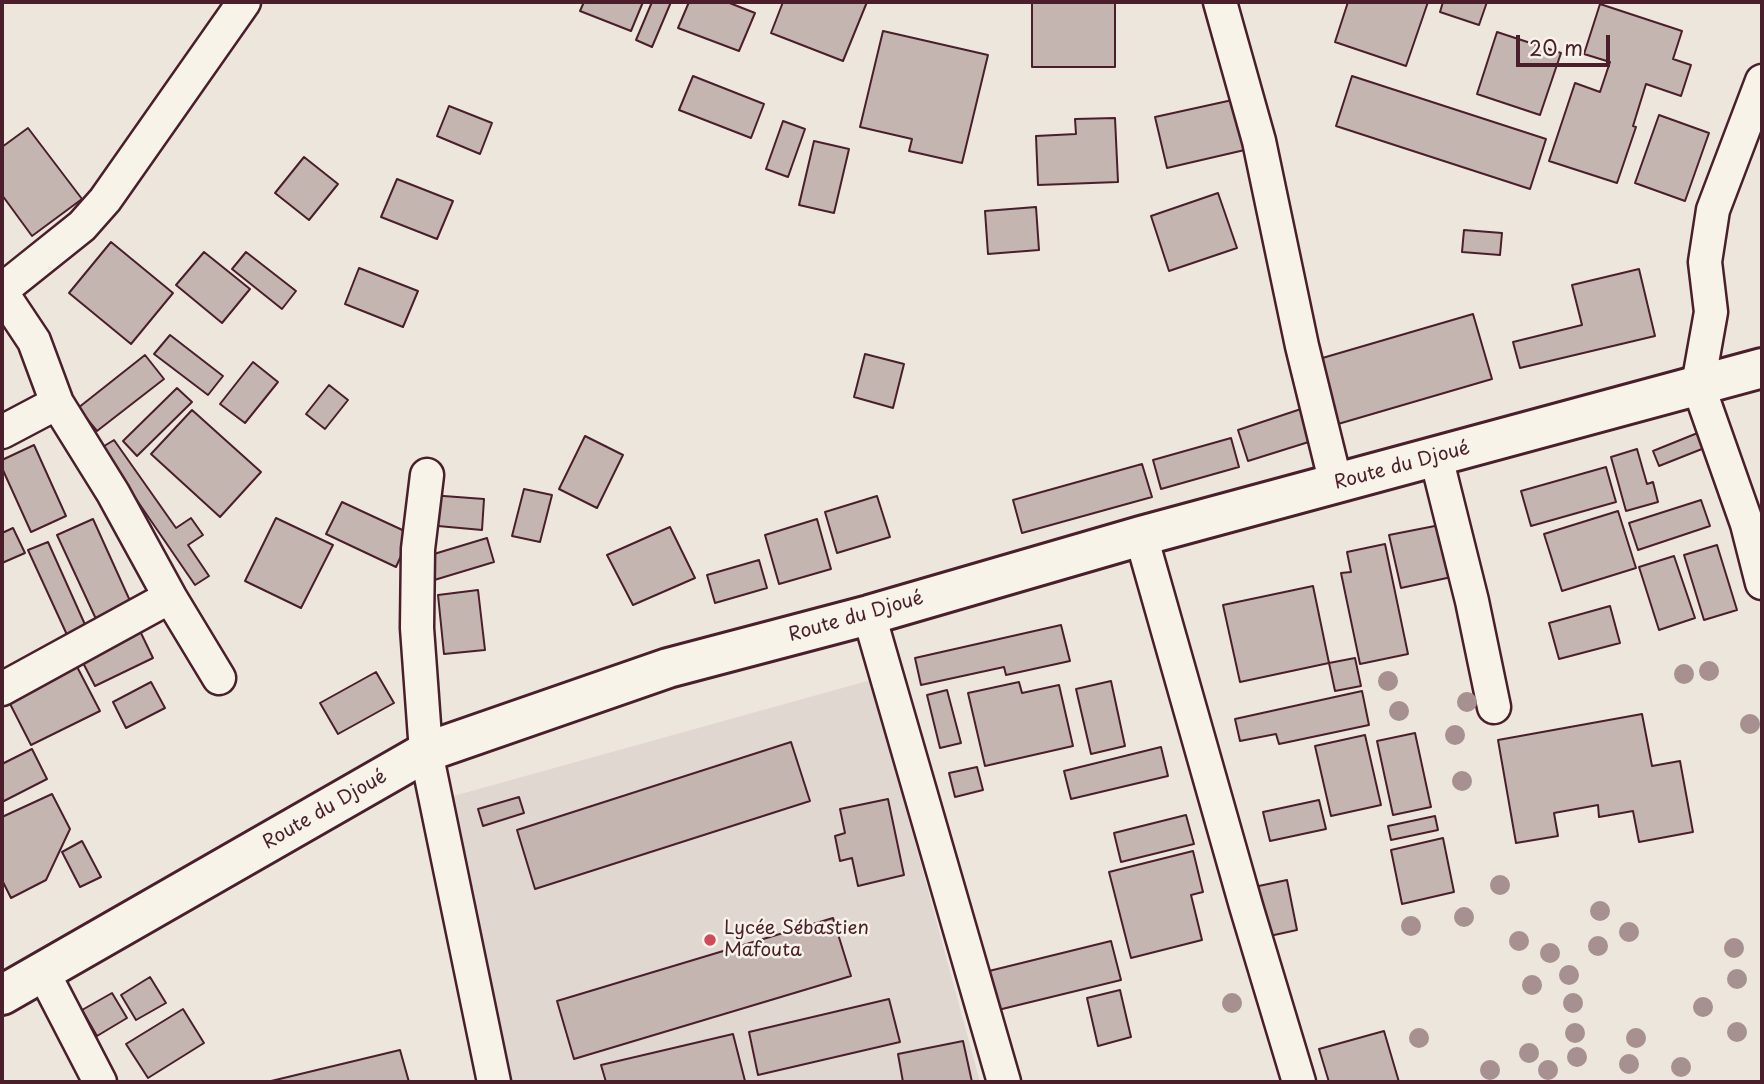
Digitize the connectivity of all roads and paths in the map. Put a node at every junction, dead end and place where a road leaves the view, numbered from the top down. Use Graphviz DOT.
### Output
graph roads {
  1 [pos="244,2"];
  2 [pos="1220,2"];
  3 [pos="1762,81"];
  4 [pos="2,291"];
  5 [pos="1762,368"];
  6 [pos="1698,385"];
  7 [pos="57,403"];
  8 [pos="2,432"];
  9 [pos="1436,457"];
  10 [pos="426,475"];
  11 [pos="1336,484"];
  12 [pos="1141,536"];
  13 [pos="1762,583"];
  14 [pos="170,597"];
  15 [pos="869,615"];
  16 [pos="219,678"];
  17 [pos="2,689"];
  18 [pos="1494,707"];
  19 [pos="426,752"];
  20 [pos="43,972"];
  21 [pos="2,995"];
  22 [pos="100,1082"];
  23 [pos="494,1082"];
  24 [pos="1004,1082"];
  25 [pos="1299,1082"];
  1 -- 4 [label="street"];
  2 -- 11 [label="street"];
  3 -- 6 [label="street"];
  4 -- 7 [label="street"];
  5 -- 6 [label="main road, Route du Djoué"];
  6 -- 9 [label="main road, Route du Djoué"];
  6 -- 13 [label="street"];
  7 -- 8 [label="street"];
  7 -- 14 [label="street"];
  9 -- 11 [label="main road, Route du Djoué"];
  9 -- 18 [label="street"];
  10 -- 19 [label="street"];
  11 -- 12 [label="main road, Route du Djoué"];
  12 -- 15 [label="main road, Route du Djoué"];
  12 -- 25 [label="street"];
  14 -- 16 [label="street"];
  14 -- 17 [label="street"];
  15 -- 19 [label="main road, Route du Djoué"];
  15 -- 24 [label="street"];
  19 -- 20 [label="main road, Route du Djoué"];
  19 -- 23 [label="street"];
  20 -- 21 [label="main road, Route du Djoué"];
  20 -- 22 [label="street"];
}
